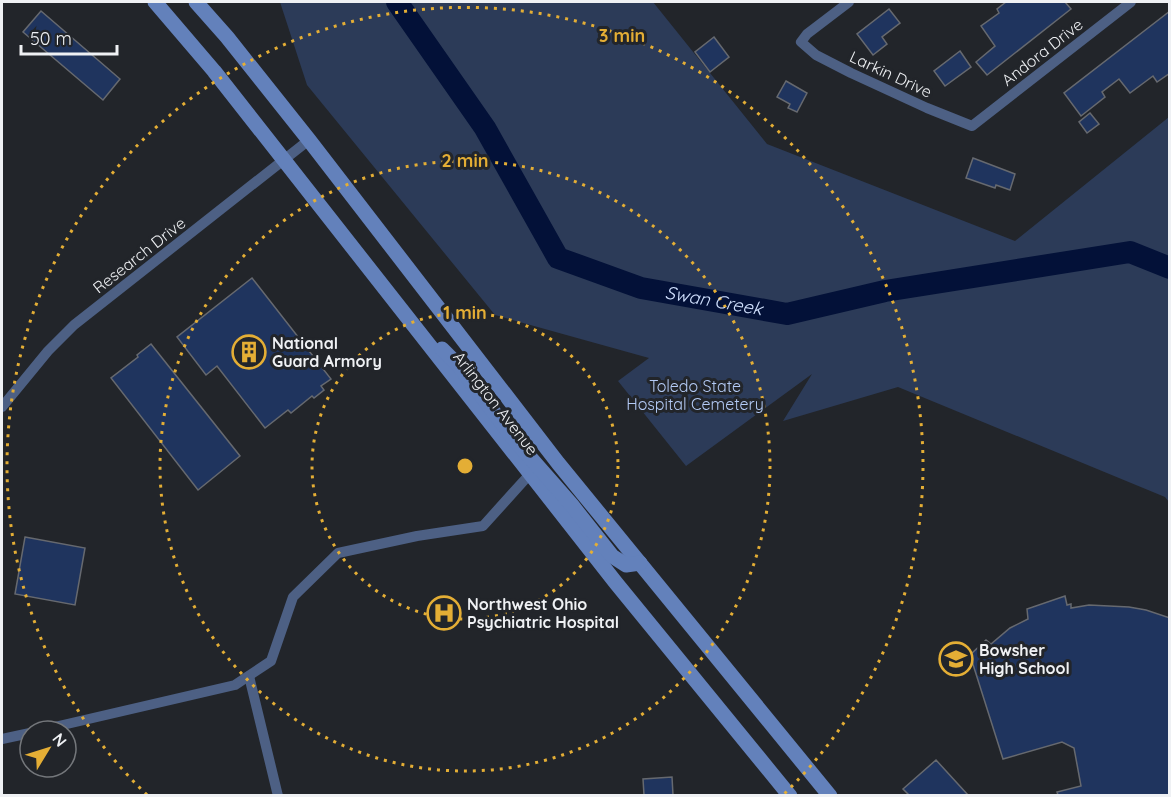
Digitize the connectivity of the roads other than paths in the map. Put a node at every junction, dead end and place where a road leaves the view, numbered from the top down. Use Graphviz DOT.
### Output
graph roads {
  1 [pos="155,2"];
  2 [pos="196,2"];
  3 [pos="849,2"];
  4 [pos="1131,2"];
  5 [pos="972,126"];
  6 [pos="309,140"];
  7 [pos="284,160"];
  8 [pos="393,300"];
  9 [pos="2,407"];
  10 [pos="529,475"];
  11 [pos="640,563"];
  12 [pos="249,676"];
  13 [pos="78,721"];
  14 [pos="18,736"];
  15 [pos="2,739"];
  16 [pos="278,795"];
  17 [pos="790,795"];
  18 [pos="830,795"];
  1 -- 7 [label="street, Arlington Avenue"];
  2 -- 6 [label="street, Arlington Avenue"];
  3 -- 5 [label="street, Larkin Drive"];
  4 -- 5 [label="street, Andora Drive"];
  6 -- 7 [label="street, Research Drive"];
  6 -- 11 [label="street, Arlington Avenue"];
  7 -- 8 [label="street, Arlington Avenue"];
  7 -- 9 [label="street, Research Drive"];
  8 -- 10 [label="street, Arlington Avenue"];
  8 -- 11 [label="street"];
  10 -- 12 [label="street"];
  10 -- 17 [label="street, Arlington Avenue"];
  11 -- 18 [label="street, Arlington Avenue"];
  12 -- 13 [label="street"];
  12 -- 16 [label="street"];
  14 -- 15 [label="street"];
}
